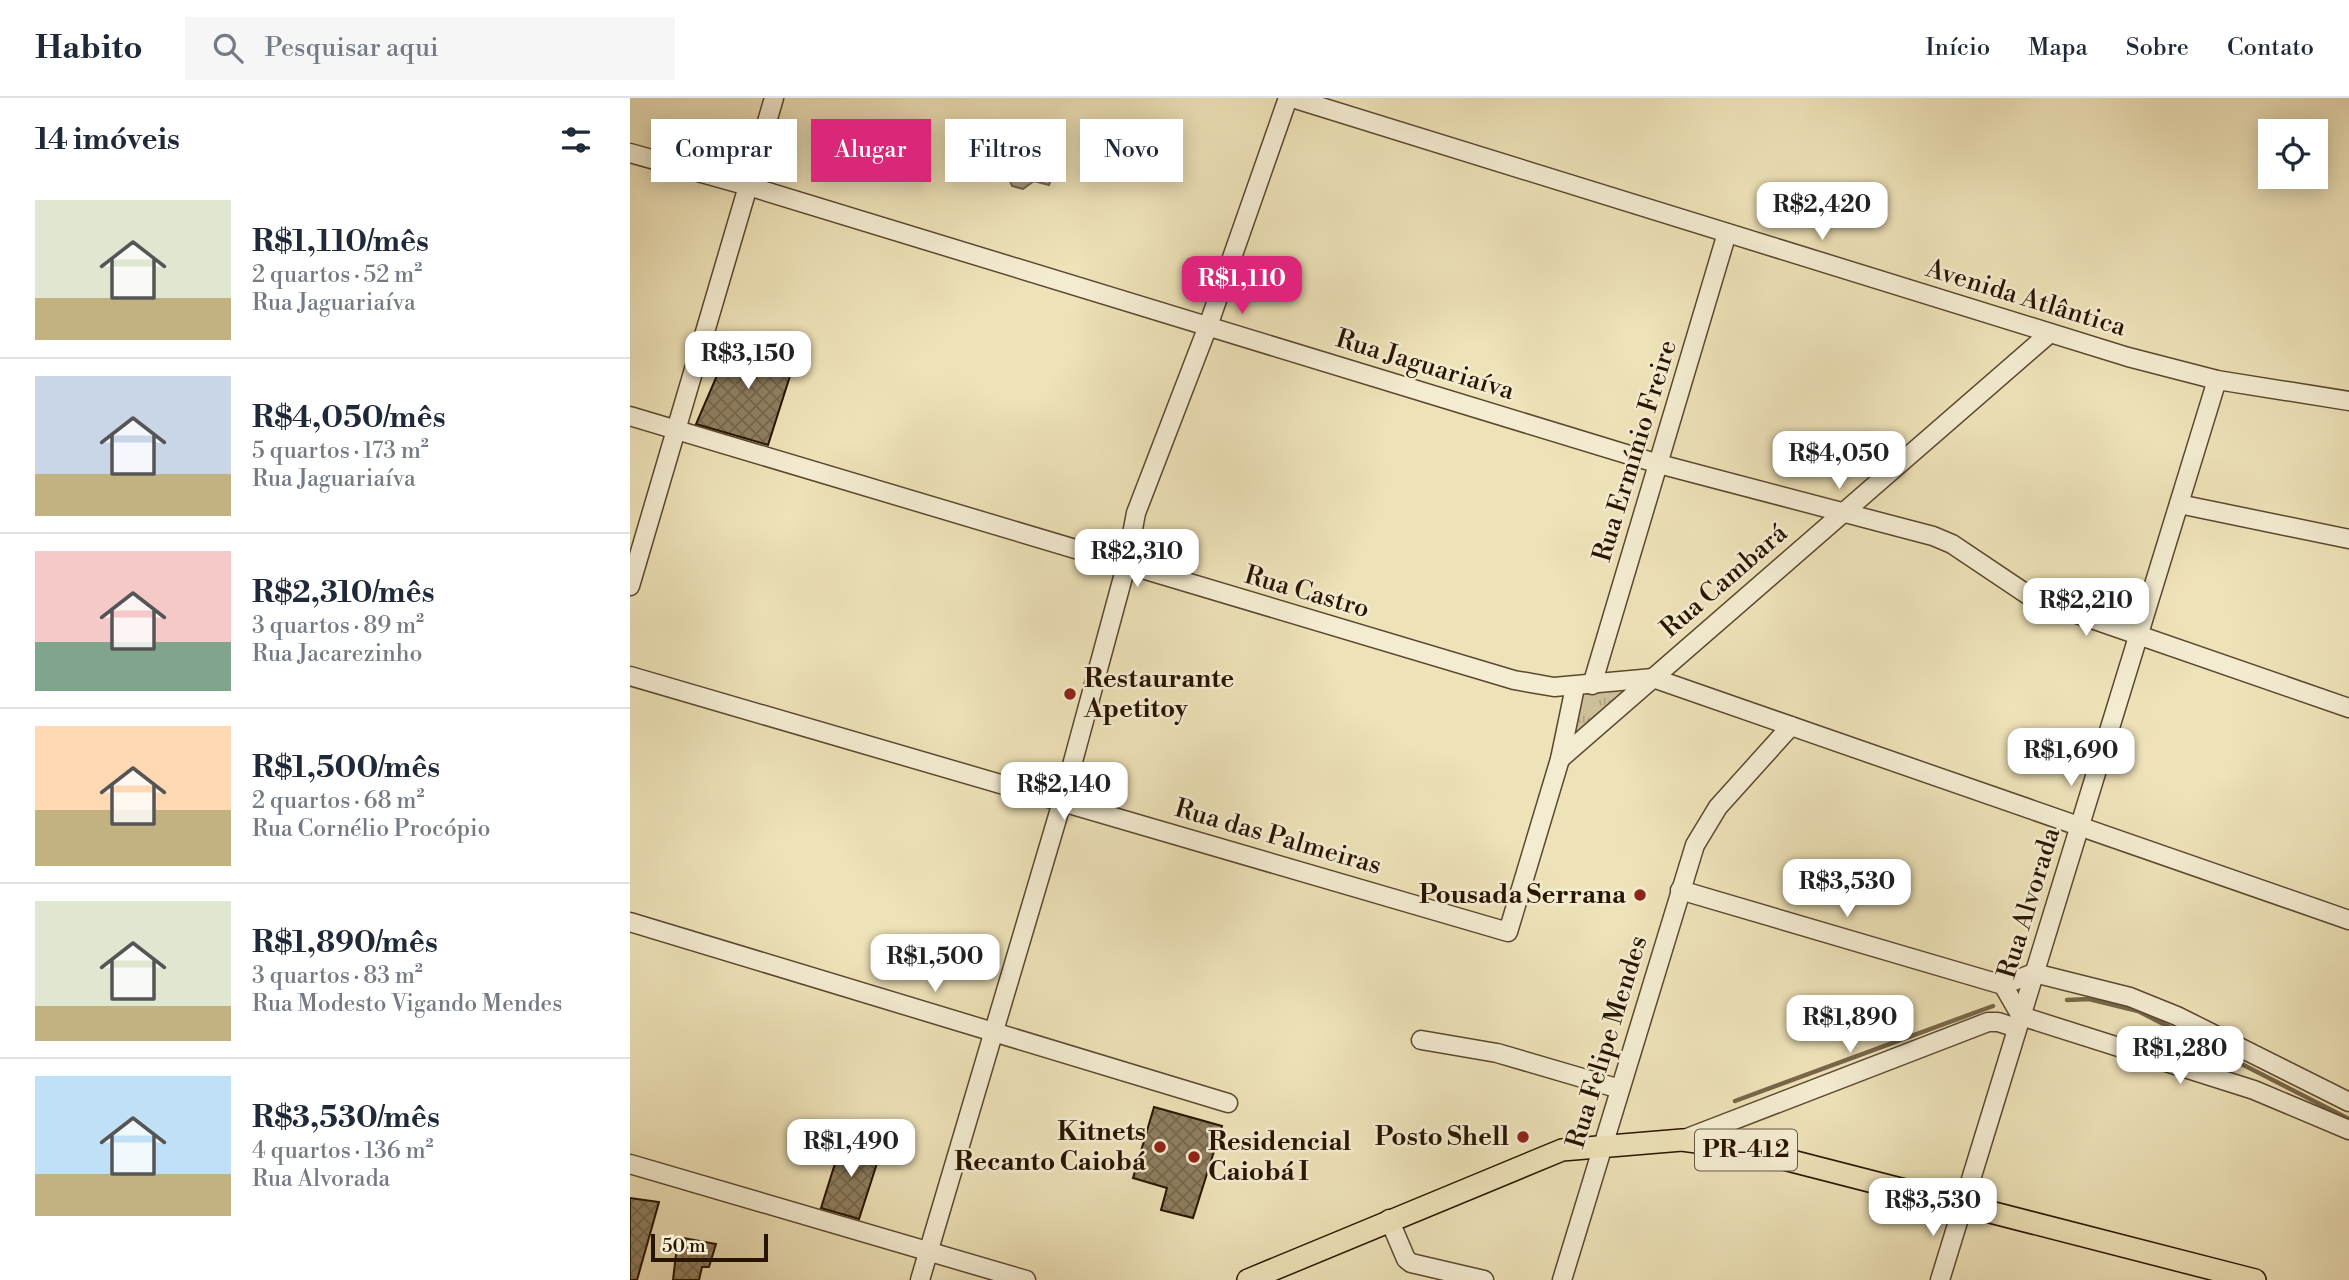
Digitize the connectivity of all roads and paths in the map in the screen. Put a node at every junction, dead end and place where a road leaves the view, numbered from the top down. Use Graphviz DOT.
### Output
graph roads {
  1 [pos="774,98"];
  2 [pos="1290,98"];
  3 [pos="630,153"];
  4 [pos="748,186"];
  5 [pos="1727,233"];
  6 [pos="1208,326"];
  7 [pos="2050,333"];
  8 [pos="2217,380"];
  9 [pos="2349,401"];
  10 [pos="630,416"];
  11 [pos="676,430"];
  12 [pos="1659,464"];
  13 [pos="2179,504"];
  14 [pos="1845,511"];
  15 [pos="2349,539"];
  16 [pos="1126,566"];
  17 [pos="630,586"];
  18 [pos="2139,635"];
  19 [pos="630,676"];
  20 [pos="1653,678"];
  21 [pos="1583,686"];
  22 [pos="2349,708"];
  23 [pos="1791,726"];
  24 [pos="1560,759"];
  25 [pos="1062,802"];
  26 [pos="2080,827"];
  27 [pos="1681,890"];
  28 [pos="2349,920"];
  29 [pos="630,922"];
  30 [pos="1508,932"];
  31 [pos="2034,973"];
  32 [pos="2003,985"];
  33 [pos="2019,1022"];
  34 [pos="994,1032"];
  35 [pos="1421,1040"];
  36 [pos="1620,1090"];
  37 [pos="2349,1102"];
  38 [pos="1228,1103"];
  39 [pos="2349,1130"];
  40 [pos="1682,1140"];
  41 [pos="1603,1146"];
  42 [pos="630,1164"];
  43 [pos="1962,1206"];
  44 [pos="1389,1219"];
  45 [pos="929,1252"];
  46 [pos="920,1280"];
  47 [pos="1026,1280"];
  48 [pos="1248,1280"];
  49 [pos="1484,1280"];
  50 [pos="1562,1280"];
  51 [pos="1940,1280"];
  52 [pos="2255,1280"];
  1 -- 4 [label="street"];
  2 -- 5 [label="street, Avenida Atlântica"];
  2 -- 6 [label="street"];
  3 -- 4 [label="street, Rua Jaguariaíva"];
  4 -- 6 [label="street, Rua Jaguariaíva"];
  4 -- 11 [label="street"];
  5 -- 7 [label="street, Avenida Atlântica"];
  5 -- 12 [label="street, Rua Ermínio Freire"];
  6 -- 12 [label="street, Rua Jaguariaíva"];
  6 -- 16 [label="street"];
  7 -- 8 [label="street, Avenida Atlântica"];
  7 -- 14 [label="street, Rua Cambará"];
  8 -- 9 [label="street, Avenida Atlântica"];
  8 -- 13 [label="street, Rua Alvorada"];
  10 -- 11 [label="street, Rua Castro"];
  11 -- 16 [label="street, Rua Castro"];
  11 -- 17 [label="street"];
  12 -- 14 [label="street, Rua Jaguariaíva"];
  12 -- 21 [label="street, Rua Ermínio Freire"];
  13 -- 15 [label="street"];
  13 -- 18 [label="street, Rua Alvorada"];
  14 -- 18 [label="street, Rua Jaguariaíva"];
  14 -- 20 [label="street, Rua Cambará"];
  16 -- 21 [label="street, Rua Castro"];
  16 -- 25 [label="street"];
  18 -- 22 [label="street, Rua Jaguariaíva"];
  18 -- 26 [label="street, Rua Alvorada"];
  19 -- 25 [label="street, Rua das Palmeiras"];
  20 -- 21 [label="street, Rua Castro"];
  20 -- 23 [label="street"];
  20 -- 24 [label="street, Rua Cambará"];
  21 -- 24 [label="street, Rua Ermínio Freire"];
  23 -- 26 [label="street"];
  23 -- 27 [label="street, Rua Felipe Mendes"];
  24 -- 30 [label="street, Rua Ermínio Freire"];
  25 -- 30 [label="street, Rua das Palmeiras"];
  25 -- 34 [label="street"];
  26 -- 28 [label="street"];
  26 -- 31 [label="street, Rua Alvorada"];
  27 -- 32 [label="street"];
  27 -- 36 [label="street, Rua Felipe Mendes"];
  29 -- 34 [label="street"];
  31 -- 32 [label="street"];
  31 -- 33 [label="street, Rua Alvorada"];
  31 -- 37 [label="street"];
  32 -- 33 [label="street"];
  33 -- 39 [label="street"];
  33 -- 40 [label="street"];
  33 -- 43 [label="street, Rua Alvorada"];
  34 -- 38 [label="street"];
  34 -- 45 [label="street"];
  35 -- 36 [label="street"];
  36 -- 41 [label="street, Rua Felipe Mendes"];
  40 -- 41 [label="main road, PR-412"];
  40 -- 43 [label="main road, PR-412"];
  41 -- 44 [label="main road, PR-412"];
  41 -- 50 [label="street, Rua Felipe Mendes"];
  42 -- 45 [label="street"];
  43 -- 51 [label="street, Rua Alvorada"];
  43 -- 52 [label="main road, PR-412"];
  44 -- 48 [label="main road, PR-412"];
  44 -- 49 [label="street"];
  45 -- 46 [label="street"];
  45 -- 47 [label="street"];
}
